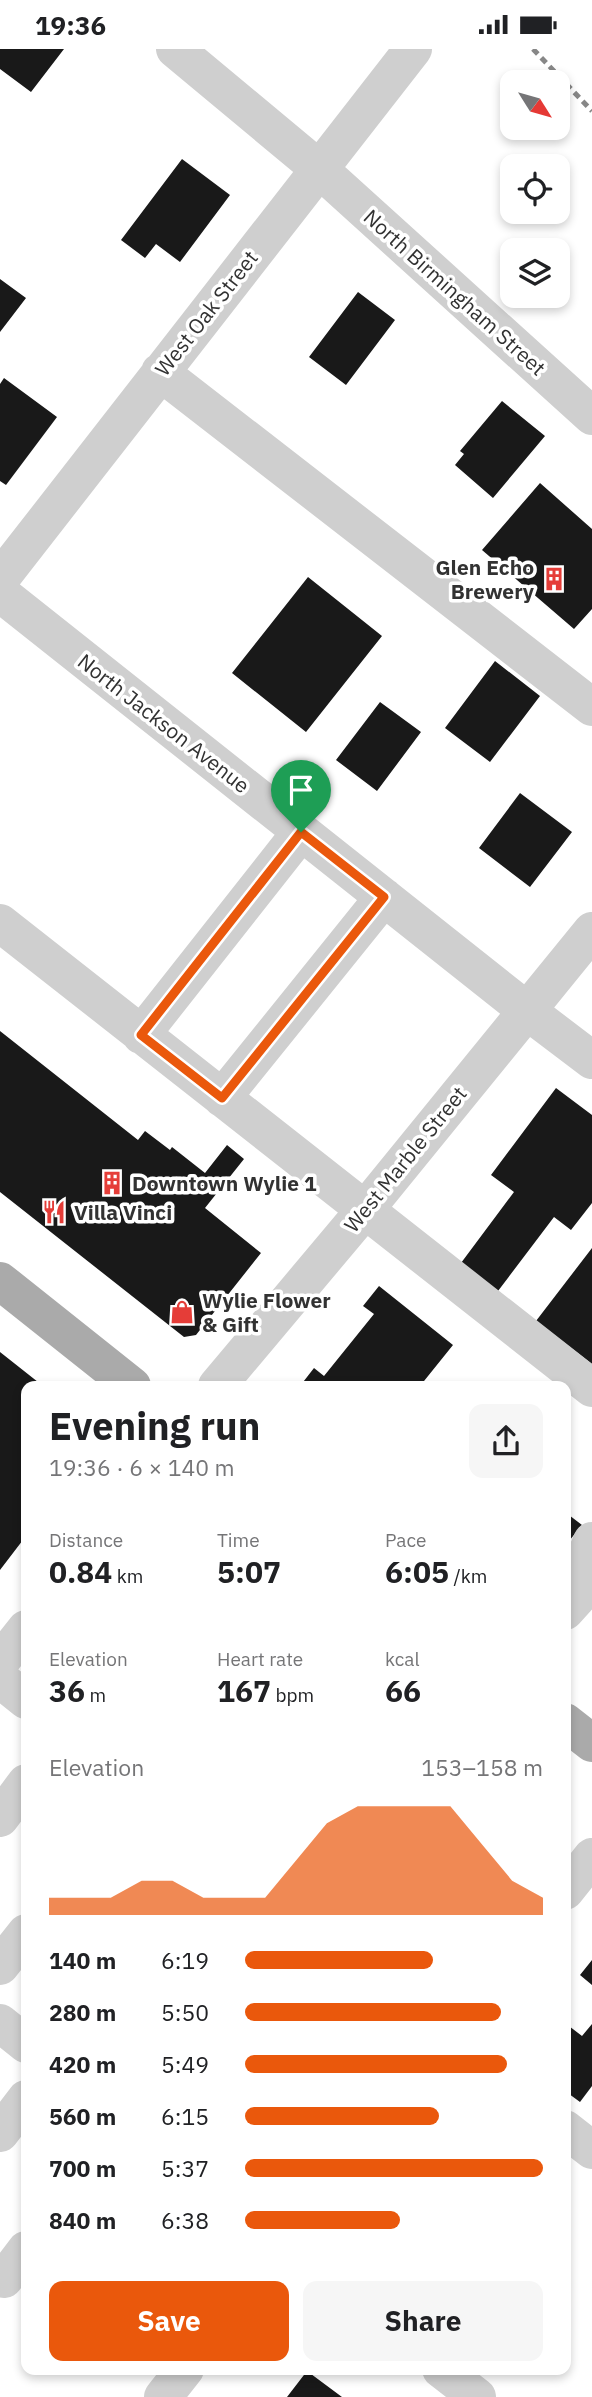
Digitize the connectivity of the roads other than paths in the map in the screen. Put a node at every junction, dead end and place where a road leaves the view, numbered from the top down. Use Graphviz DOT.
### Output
graph roads {
  1 [pos="175,49"];
  2 [pos="413,49"];
  3 [pos="318,168"];
  4 [pos="160,372"];
  5 [pos="592,416"];
  6 [pos="0,579"];
  7 [pos="0,593"];
  8 [pos="592,707"];
  9 [pos="301,832"];
  10 [pos="384,897"];
  11 [pos="0,923"];
  12 [pos="592,931"];
  13 [pos="526,1010"];
  14 [pos="141,1035"];
  15 [pos="592,1060"];
  16 [pos="222,1098"];
  17 [pos="364,1211"];
  18 [pos="0,1281"];
  19 [pos="126,1381"];
  20 [pos="221,1381"];
  21 [pos="592,1388"];
  22 [pos="592,1541"];
  23 [pos="591,1580"];
  24 [pos="571,1604"];
  25 [pos="21,1635"];
  26 [pos="0,1662"];
  27 [pos="0,1679"];
  28 [pos="21,1696"];
  29 [pos="571,1727"];
  30 [pos="592,1743"];
  31 [pos="21,1790"];
  32 [pos="0,1818"];
  33 [pos="592,1857"];
  34 [pos="571,1883"];
  35 [pos="21,1939"];
  36 [pos="0,1966"];
  37 [pos="0,2023"];
  38 [pos="21,2040"];
  39 [pos="21,2106"];
  40 [pos="0,2133"];
  41 [pos="571,2134"];
  42 [pos="592,2150"];
  43 [pos="180,2375"];
  44 [pos="449,2375"];
  45 [pos="163,2397"];
  46 [pos="477,2397"];
  1 -- 3 [label="street, North Birmingham Street"];
  2 -- 3 [label="street, West Oak Street"];
  3 -- 4 [label="street, West Oak Street"];
  3 -- 5 [label="street, North Birmingham Street"];
  4 -- 6 [label="street, West Oak Street"];
  4 -- 8 [label="street"];
  7 -- 9 [label="street, North Jackson Avenue"];
  9 -- 10 [label="street, North Jackson Avenue"];
  9 -- 14 [label="street"];
  10 -- 13 [label="street, North Jackson Avenue"];
  10 -- 16 [label="street"];
  11 -- 14 [label="street"];
  12 -- 13 [label="street, West Marble Street"];
  13 -- 15 [label="street, North Jackson Avenue"];
  13 -- 17 [label="street, West Marble Street"];
  14 -- 16 [label="street"];
  16 -- 17 [label="street"];
  17 -- 20 [label="street, West Marble Street"];
  17 -- 21 [label="street"];
  18 -- 19 [label="main road"];
  22 -- 23 [label="street"];
  23 -- 24 [label="street"];
  25 -- 26 [label="street"];
  27 -- 28 [label="street"];
  29 -- 30 [label="main road"];
  31 -- 32 [label="street"];
  33 -- 34 [label="street"];
  35 -- 36 [label="street"];
  37 -- 38 [label="street"];
  39 -- 40 [label="street"];
  41 -- 42 [label="street"];
  43 -- 45 [label="street"];
  44 -- 46 [label="street"];
}
